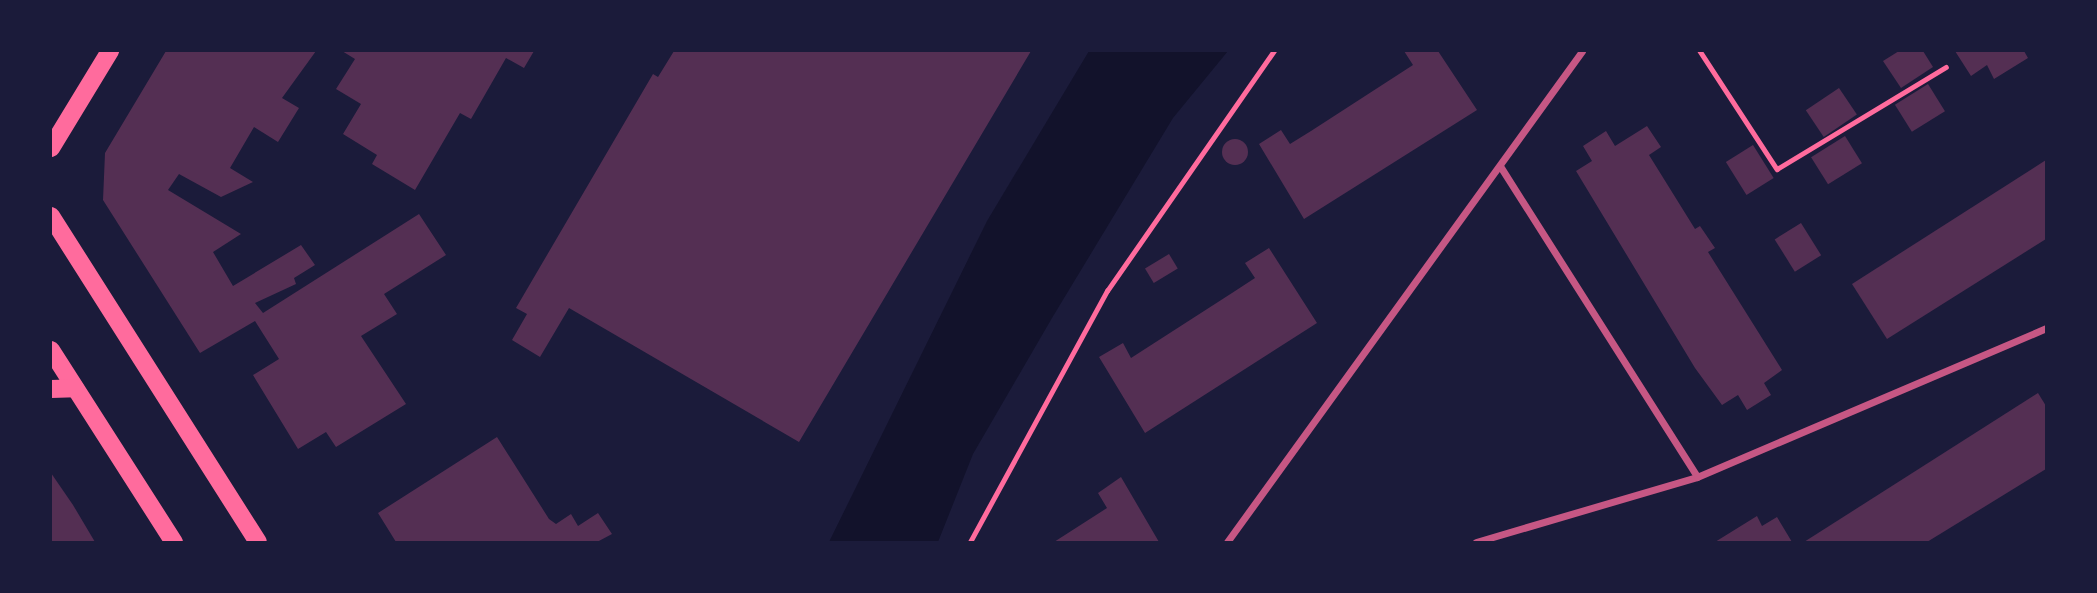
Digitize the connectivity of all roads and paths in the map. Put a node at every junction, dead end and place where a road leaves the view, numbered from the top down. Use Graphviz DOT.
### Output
graph roads {
  1 [pos="110,51"];
  2 [pos="1274,51"];
  3 [pos="1582,51"];
  4 [pos="1700,51"];
  5 [pos="1946,67"];
  6 [pos="51,148"];
  7 [pos="1500,166"];
  8 [pos="51,216"];
  9 [pos="2046,328"];
  10 [pos="51,350"];
  11 [pos="75,388"];
  12 [pos="51,390"];
  13 [pos="1696,477"];
  14 [pos="174,542"];
  15 [pos="258,542"];
  16 [pos="970,542"];
  17 [pos="1227,542"];
  18 [pos="1476,542"];
  1 -- 6 [label="main road"];
  2 -- 16 [label="path"];
  3 -- 7 [label="street"];
  4 -- 5 [label="path"];
  7 -- 13 [label="street"];
  7 -- 17 [label="street"];
  8 -- 15 [label="main road"];
  9 -- 13 [label="street"];
  10 -- 11 [label="main road"];
  11 -- 12 [label="main road"];
  11 -- 14 [label="main road"];
  13 -- 18 [label="street"];
}
